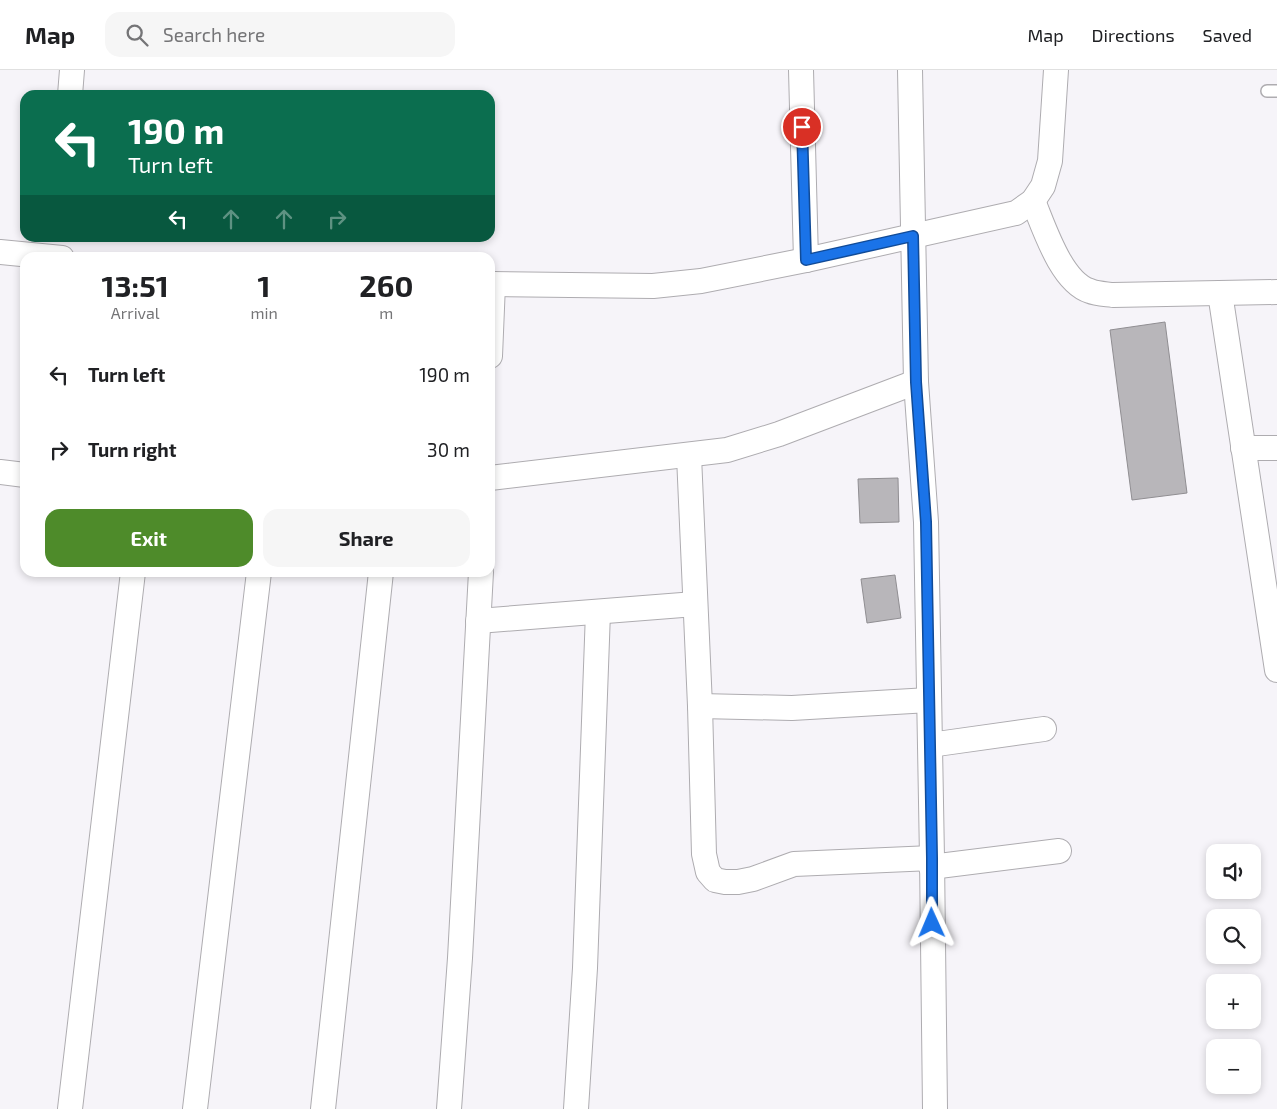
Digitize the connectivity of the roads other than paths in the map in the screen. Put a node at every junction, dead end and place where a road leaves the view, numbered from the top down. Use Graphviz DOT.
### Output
graph roads {
  1 [pos="72,70"];
  2 [pos="801,70"];
  3 [pos="910,70"];
  4 [pos="1056,70"];
  5 [pos="70,90"];
  6 [pos="1033,201"];
  7 [pos="913,236"];
  8 [pos="0,252"];
  9 [pos="20,254"];
  10 [pos="806,260"];
  11 [pos="495,284"];
  12 [pos="1277,292"];
  13 [pos="1220,293"];
  14 [pos="916,382"];
  15 [pos="1243,448"];
  16 [pos="1277,448"];
  17 [pos="689,456"];
  18 [pos="0,472"];
  19 [pos="20,474"];
  20 [pos="495,477"];
  21 [pos="132,577"];
  22 [pos="258,577"];
  23 [pos="380,577"];
  24 [pos="481,577"];
  25 [pos="1271,597"];
  26 [pos="695,604"];
  27 [pos="598,612"];
  28 [pos="478,621"];
  29 [pos="1277,670"];
  30 [pos="929,700"];
  31 [pos="700,706"];
  32 [pos="1044,729"];
  33 [pos="930,745"];
  34 [pos="1059,851"];
  35 [pos="932,863"];
  36 [pos="70,1109"];
  37 [pos="195,1109"];
  38 [pos="323,1109"];
  39 [pos="449,1109"];
  40 [pos="576,1109"];
  41 [pos="935,1109"];
  1 -- 5 [label="street"];
  2 -- 10 [label="street"];
  3 -- 7 [label="street"];
  4 -- 6 [label="street"];
  6 -- 7 [label="street"];
  6 -- 13 [label="street"];
  7 -- 10 [label="street"];
  7 -- 14 [label="street"];
  8 -- 9 [label="street"];
  10 -- 11 [label="street"];
  12 -- 13 [label="street"];
  13 -- 15 [label="street"];
  14 -- 17 [label="street"];
  14 -- 30 [label="street"];
  15 -- 16 [label="street"];
  15 -- 25 [label="street"];
  17 -- 20 [label="street"];
  17 -- 26 [label="street"];
  18 -- 19 [label="street"];
  21 -- 36 [label="street"];
  22 -- 37 [label="street"];
  23 -- 38 [label="street"];
  24 -- 28 [label="street"];
  25 -- 29 [label="street"];
  26 -- 27 [label="street"];
  26 -- 31 [label="street"];
  27 -- 28 [label="street"];
  27 -- 40 [label="street"];
  28 -- 39 [label="street"];
  30 -- 31 [label="street"];
  30 -- 33 [label="street"];
  31 -- 35 [label="street"];
  32 -- 33 [label="street"];
  33 -- 35 [label="street"];
  34 -- 35 [label="street"];
  35 -- 41 [label="street"];
}
